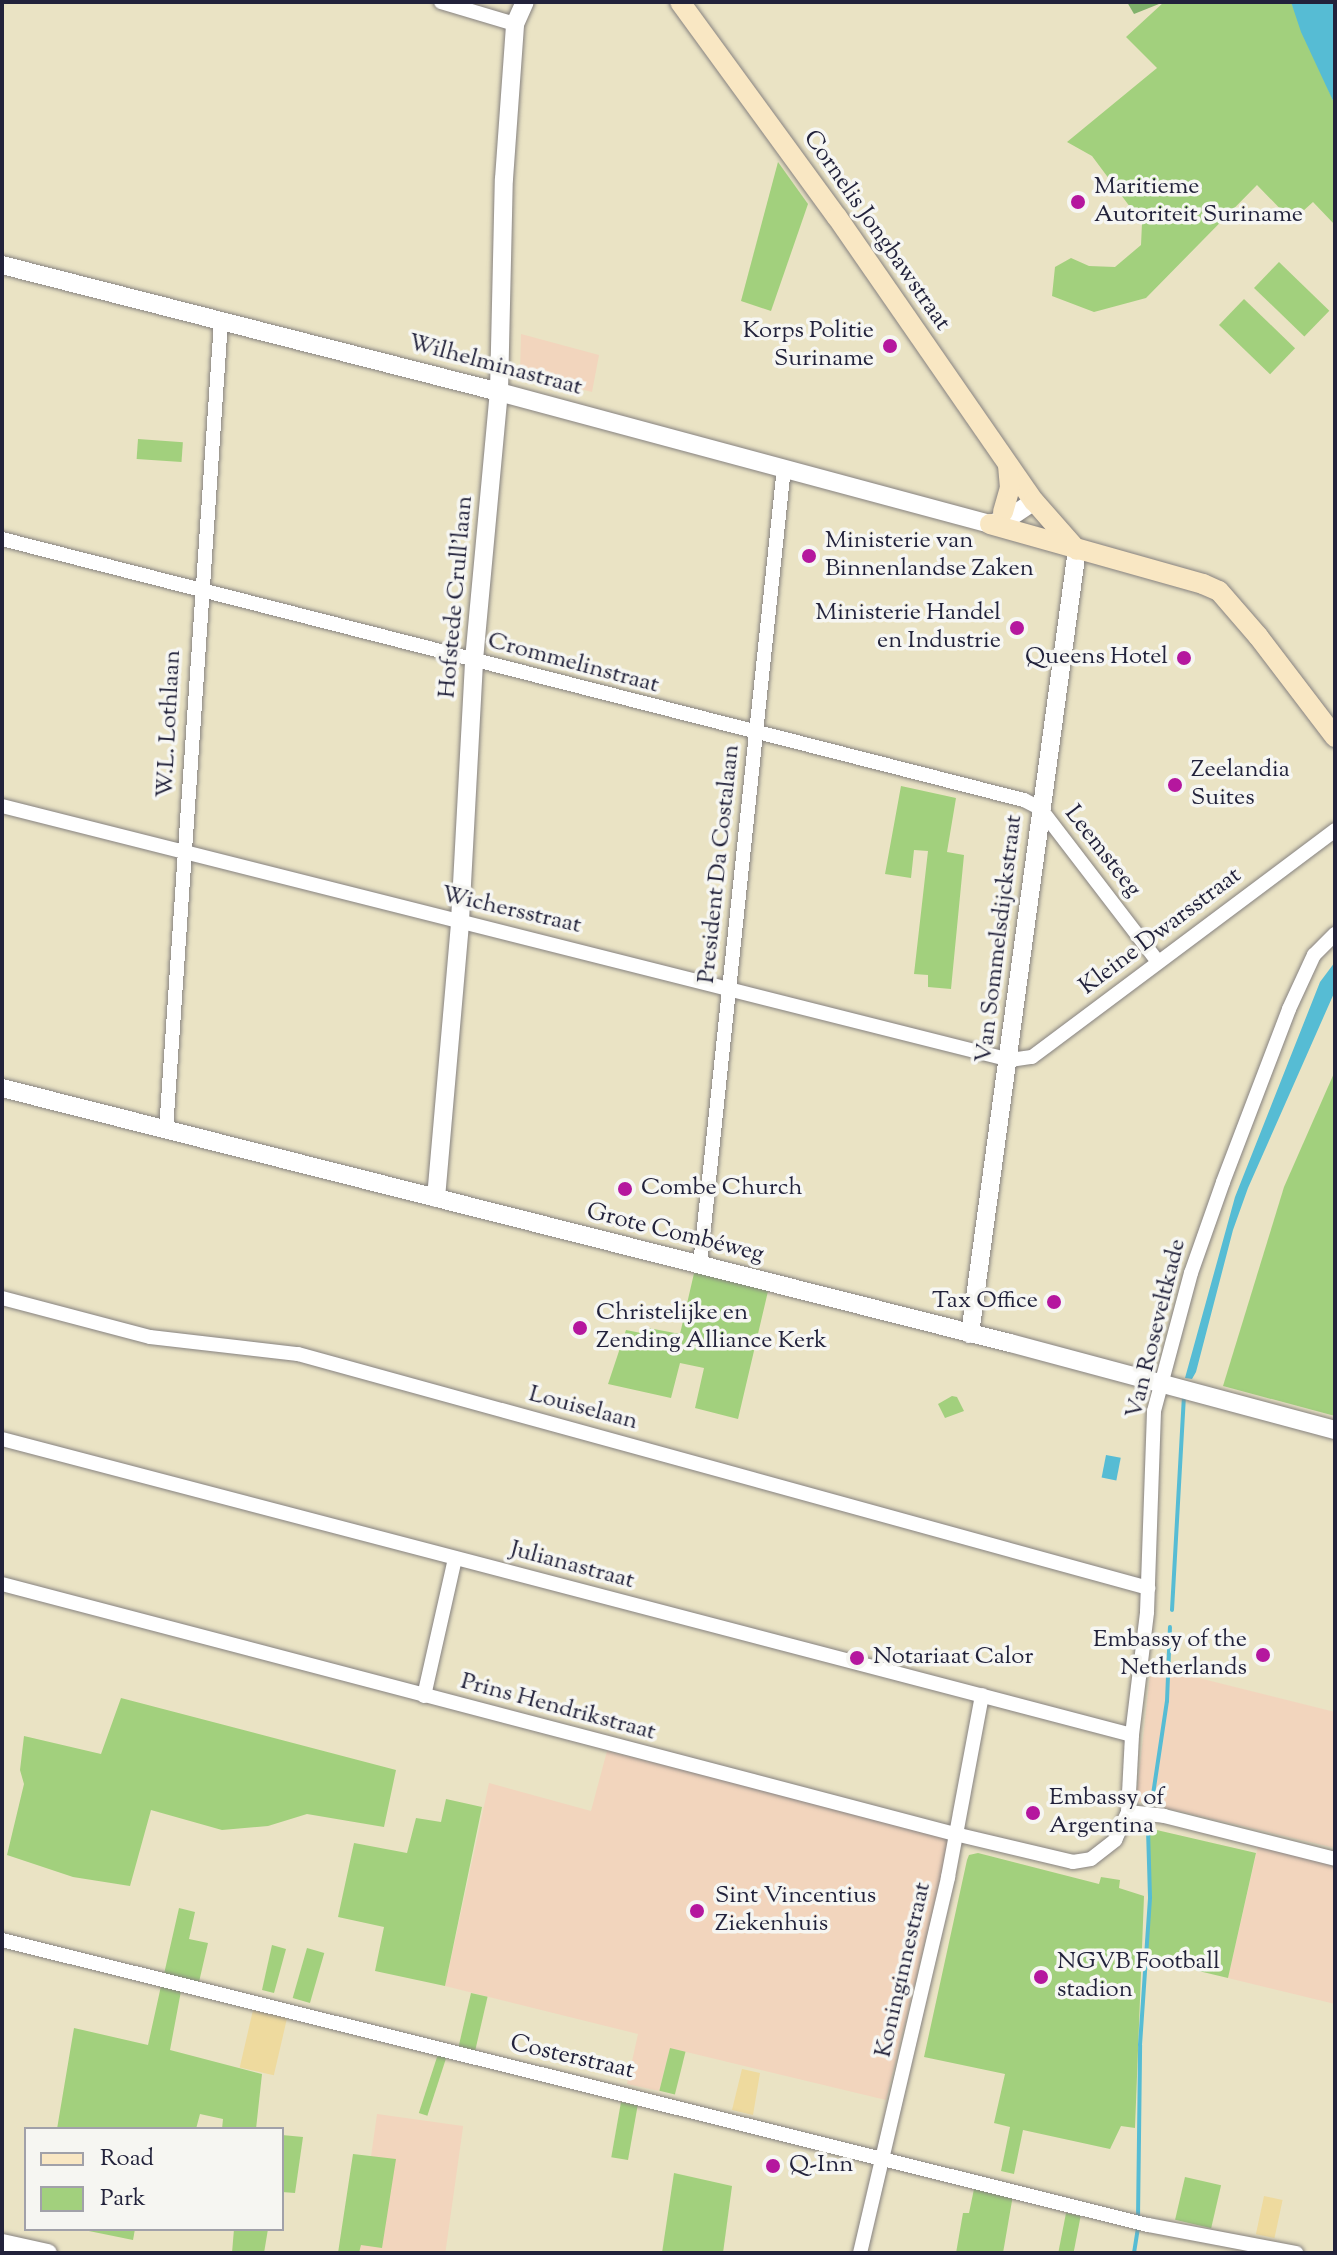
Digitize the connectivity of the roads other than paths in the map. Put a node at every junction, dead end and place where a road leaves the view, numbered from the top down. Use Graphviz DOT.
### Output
graph roads {
  1 [pos="441,2"];
  2 [pos="525,2"];
  3 [pos="680,2"];
  4 [pos="515,24"];
  5 [pos="2,265"];
  6 [pos="221,321"];
  7 [pos="499,392"];
  8 [pos="1008,463"];
  9 [pos="784,467"];
  10 [pos="1030,496"];
  11 [pos="989,518"];
  12 [pos="2,539"];
  13 [pos="1077,550"];
  14 [pos="201,588"];
  15 [pos="474,660"];
  16 [pos="755,734"];
  17 [pos="1335,737"];
  18 [pos="2,806"];
  19 [pos="1040,808"];
  20 [pos="1335,830"];
  21 [pos="185,850"];
  22 [pos="460,921"];
  23 [pos="1335,934"];
  24 [pos="1158,962"];
  25 [pos="731,987"];
  26 [pos="1010,1060"];
  27 [pos="2,1088"];
  28 [pos="166,1130"];
  29 [pos="436,1198"];
  30 [pos="700,1265"];
  31 [pos="2,1298"];
  32 [pos="970,1334"];
  33 [pos="1166,1384"];
  34 [pos="1335,1430"];
  35 [pos="2,1439"];
  36 [pos="455,1558"];
  37 [pos="2,1584"];
  38 [pos="1148,1588"];
  39 [pos="982,1695"];
  40 [pos="424,1696"];
  41 [pos="1132,1735"];
  42 [pos="1132,1812"];
  43 [pos="955,1834"];
  44 [pos="1102,1852"];
  45 [pos="1335,1859"];
  46 [pos="2,1940"];
  47 [pos="880,2158"];
  48 [pos="2,2243"];
  49 [pos="48,2253"];
  50 [pos="860,2253"];
  51 [pos="1296,2253"];
  1 -- 4 [label="street"];
  2 -- 4 [label="street, Hofstede Crull'laan"];
  3 -- 8 [label="main road, Cornelis Jongbawstraat"];
  4 -- 7 [label="street, Hofstede Crull'laan"];
  5 -- 6 [label="street, Wilhelminastraat"];
  6 -- 7 [label="street, Wilhelminastraat"];
  6 -- 14 [label="street, W.L. Lothlaan"];
  7 -- 9 [label="street, Wilhelminastraat"];
  7 -- 15 [label="street, Hofstede Crull'laan"];
  8 -- 10 [label="main road, Cornelis Jongbawstraat"];
  8 -- 11 [label="main road"];
  9 -- 11 [label="street, Wilhelminastraat"];
  9 -- 16 [label="street, President Da Costalaan"];
  10 -- 11 [label="street"];
  10 -- 13 [label="main road, Cornelis Jongbawstraat"];
  11 -- 13 [label="main road"];
  12 -- 14 [label="street, Crommelinstraat"];
  13 -- 17 [label="main road"];
  13 -- 19 [label="street, Van Sommelsdijckstraat"];
  14 -- 15 [label="street, Crommelinstraat"];
  14 -- 21 [label="street, W.L. Lothlaan"];
  15 -- 16 [label="street, Crommelinstraat"];
  15 -- 22 [label="street, Hofstede Crull'laan"];
  16 -- 19 [label="street, Crommelinstraat"];
  16 -- 25 [label="street, President Da Costalaan"];
  18 -- 21 [label="street, Wichersstraat"];
  19 -- 24 [label="street, Leemsteeg"];
  19 -- 26 [label="street, Van Sommelsdijckstraat"];
  20 -- 24 [label="street, Kleine Dwarsstraat"];
  21 -- 22 [label="street, Wichersstraat"];
  21 -- 28 [label="street, W.L. Lothlaan"];
  22 -- 25 [label="street, Wichersstraat"];
  22 -- 29 [label="street, Hofstede Crull'laan"];
  23 -- 33 [label="street, Van Roseveltkade"];
  24 -- 26 [label="street, Kleine Dwarsstraat"];
  25 -- 26 [label="street, Wichersstraat"];
  25 -- 30 [label="street, President Da Costalaan"];
  26 -- 32 [label="street, Van Sommelsdijckstraat"];
  27 -- 28 [label="street, Grote Combéweg"];
  28 -- 29 [label="street, Grote Combéweg"];
  29 -- 30 [label="street, Grote Combéweg"];
  30 -- 32 [label="street, Grote Combéweg"];
  31 -- 38 [label="street, Louiselaan"];
  32 -- 33 [label="street, Grote Combéweg"];
  33 -- 34 [label="street, Grote Combéweg"];
  33 -- 38 [label="street, Van Roseveltkade"];
  35 -- 36 [label="street, Julianastraat"];
  36 -- 39 [label="street, Julianastraat"];
  36 -- 40 [label="street"];
  37 -- 40 [label="street, Prins Hendrikstraat"];
  38 -- 41 [label="street, Van Roseveltkade"];
  39 -- 41 [label="street, Julianastraat"];
  39 -- 43 [label="street, Koninginnestraat"];
  40 -- 43 [label="street, Prins Hendrikstraat"];
  41 -- 42 [label="street, Van Roseveltkade"];
  42 -- 44 [label="street, Van Roseveltkade"];
  42 -- 45 [label="street"];
  43 -- 44 [label="street, Prins Hendrikstraat"];
  43 -- 47 [label="street, Koninginnestraat"];
  46 -- 47 [label="street, Costerstraat"];
  47 -- 50 [label="street, Koninginnestraat"];
  47 -- 51 [label="street, Costerstraat"];
  48 -- 49 [label="street"];
}
